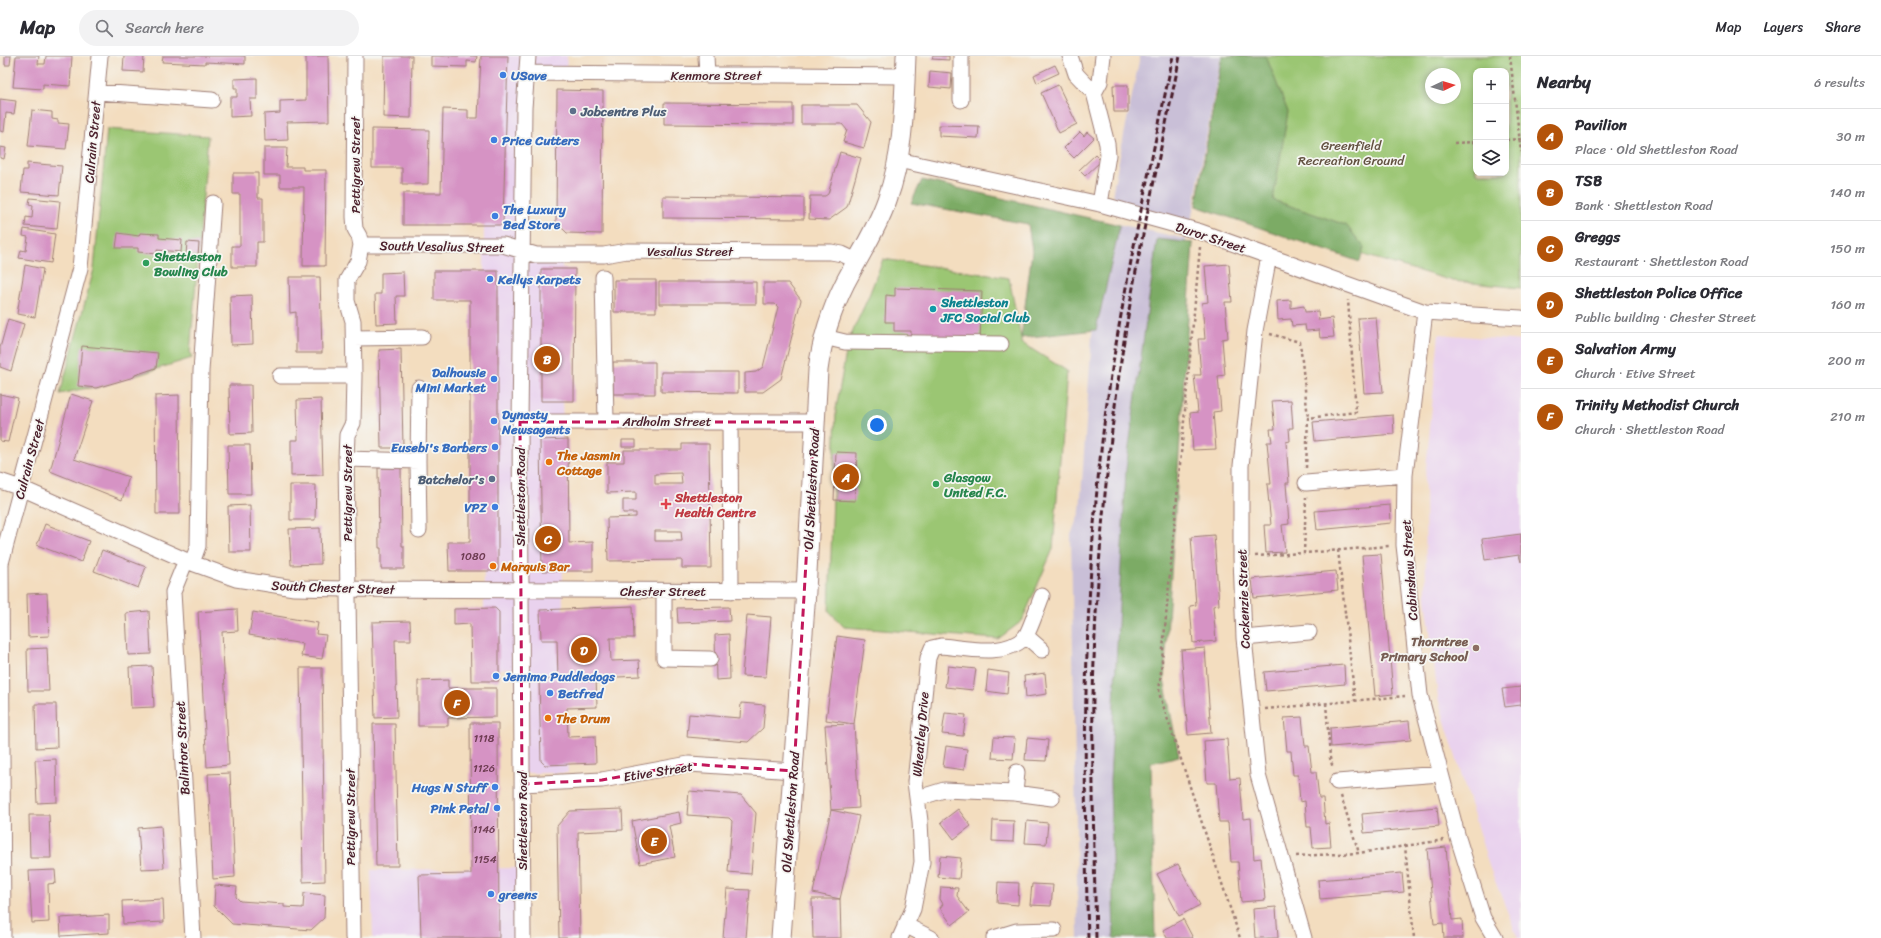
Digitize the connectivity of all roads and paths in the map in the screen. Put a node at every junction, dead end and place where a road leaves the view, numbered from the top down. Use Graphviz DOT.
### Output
graph roads {
  1 [pos="100,56"];
  2 [pos="356,56"];
  3 [pos="528,56"];
  4 [pos="706,56"];
  5 [pos="906,56"];
  6 [pos="961,56"];
  7 [pos="1070,56"];
  8 [pos="1103,56"];
  9 [pos="1510,56"];
  10 [pos="527,73"];
  11 [pos="707,75"];
  12 [pos="905,76"];
  13 [pos="97,92"];
  14 [pos="1094,93"];
  15 [pos="212,100"];
  16 [pos="961,100"];
  17 [pos="1520,139"];
  18 [pos="1509,140"];
  19 [pos="1473,142"];
  20 [pos="1454,143"];
  21 [pos="1521,152"];
  22 [pos="898,160"];
  23 [pos="213,203"];
  24 [pos="1100,204"];
  25 [pos="1202,232"];
  26 [pos="361,245"];
  27 [pos="522,250"];
  28 [pos="1269,256"];
  29 [pos="857,261"];
  30 [pos="603,276"];
  31 [pos="1347,284"];
  32 [pos="1425,312"];
  33 [pos="1521,318"];
  34 [pos="1256,331"];
  35 [pos="422,337"];
  36 [pos="824,337"];
  37 [pos="354,338"];
  38 [pos="1001,344"];
  39 [pos="280,376"];
  40 [pos="354,376"];
  41 [pos="419,388"];
  42 [pos="1308,418"];
  43 [pos="730,421"];
  44 [pos="520,422"];
  45 [pos="606,422"];
  46 [pos="814,422"];
  47 [pos="346,459"];
  48 [pos="418,461"];
  49 [pos="1405,475"];
  50 [pos="0,481"];
  51 [pos="1306,483"];
  52 [pos="21,488"];
  53 [pos="419,530"];
  54 [pos="1404,544"];
  55 [pos="1338,550"];
  56 [pos="1304,553"];
  57 [pos="1241,556"];
  58 [pos="189,561"];
  59 [pos="347,589"];
  60 [pos="521,590"];
  61 [pos="664,591"];
  62 [pos="806,591"];
  63 [pos="731,592"];
  64 [pos="1042,596"];
  65 [pos="1,627"];
  66 [pos="1310,632"];
  67 [pos="1026,636"];
  68 [pos="1244,638"];
  69 [pos="1042,650"];
  70 [pos="710,659"];
  71 [pos="1420,695"];
  72 [pos="1355,701"];
  73 [pos="1251,710"];
  74 [pos="794,771"];
  75 [pos="1017,772"];
  76 [pos="1440,774"];
  77 [pos="1337,782"];
  78 [pos="522,784"];
  79 [pos="1015,793"];
  80 [pos="918,798"];
  81 [pos="1052,798"];
  82 [pos="1458,838"];
  83 [pos="1405,846"];
  84 [pos="1281,857"];
  85 [pos="1054,930"];
  86 [pos="902,932"];
  87 [pos="1017,935"];
  88 [pos="3,938"];
  89 [pos="193,938"];
  90 [pos="353,938"];
  91 [pos="523,938"];
  92 [pos="781,938"];
  93 [pos="931,938"];
  94 [pos="994,938"];
  95 [pos="1240,938"];
  96 [pos="1304,938"];
  97 [pos="1414,938"];
  98 [pos="1495,938"];
  1 -- 13 [label="street, Culrain Street"];
  2 -- 26 [label="street, Pettigrew Street"];
  3 -- 10 [label="street, Shettleston Road"];
  4 -- 11 [label="street"];
  5 -- 12 [label="main road, Old Shettleston Road"];
  6 -- 16 [label="street"];
  7 -- 14 [label="street"];
  8 -- 14 [label="street"];
  9 -- 17 [label="path"];
  10 -- 11 [label="street, Kenmore Street"];
  10 -- 27 [label="street, Shettleston Road"];
  11 -- 12 [label="street, Kenmore Street"];
  12 -- 22 [label="main road, Old Shettleston Road"];
  13 -- 15 [label="street"];
  13 -- 52 [label="street, Culrain Street"];
  14 -- 24 [label="street"];
  17 -- 18 [label="path"];
  17 -- 21 [label="path"];
  19 -- 20 [label="path"];
  22 -- 24 [label="street, Duror Street"];
  22 -- 29 [label="main road, Old Shettleston Road"];
  23 -- 58 [label="street, Balintore Street"];
  24 -- 25 [label="street, Duror Street"];
  25 -- 28 [label="street, Duror Street"];
  25 -- 95 [label="path"];
  26 -- 27 [label="street, South Vesalius Street"];
  26 -- 37 [label="street, Pettigrew Street"];
  27 -- 29 [label="street, Vesalius Street"];
  27 -- 44 [label="street, Shettleston Road"];
  28 -- 31 [label="street, Duror Street"];
  28 -- 34 [label="street, Cockenzie Street"];
  29 -- 36 [label="main road, Old Shettleston Road"];
  30 -- 45 [label="street"];
  31 -- 32 [label="street, Duror Street"];
  31 -- 42 [label="path"];
  32 -- 33 [label="street, Duror Street"];
  32 -- 49 [label="street, Cobinshaw Street"];
  34 -- 42 [label="path"];
  34 -- 57 [label="street, Cockenzie Street"];
  35 -- 37 [label="street"];
  36 -- 38 [label="street"];
  36 -- 46 [label="main road, Old Shettleston Road"];
  37 -- 40 [label="street, Pettigrew Street"];
  39 -- 40 [label="street"];
  40 -- 47 [label="street, Pettigrew Street"];
  41 -- 48 [label="street"];
  42 -- 51 [label="path"];
  43 -- 45 [label="street, Ardholm Street"];
  43 -- 46 [label="street, Ardholm Street"];
  43 -- 63 [label="street"];
  44 -- 45 [label="street, Ardholm Street"];
  44 -- 60 [label="street, Shettleston Road"];
  46 -- 62 [label="main road, Old Shettleston Road"];
  47 -- 48 [label="street"];
  47 -- 59 [label="street, Pettigrew Street"];
  48 -- 53 [label="street"];
  49 -- 51 [label="street"];
  49 -- 54 [label="street, Cobinshaw Street"];
  50 -- 52 [label="street, South Chester Street"];
  51 -- 56 [label="path"];
  52 -- 58 [label="street, South Chester Street"];
  52 -- 65 [label="street, Culrain Street"];
  54 -- 55 [label="path"];
  54 -- 71 [label="street, Cobinshaw Street"];
  55 -- 56 [label="path"];
  55 -- 72 [label="path"];
  56 -- 57 [label="path"];
  57 -- 68 [label="street, Cockenzie Street"];
  58 -- 59 [label="street, South Chester Street"];
  58 -- 89 [label="street, Balintore Street"];
  59 -- 60 [label="street, South Chester Street"];
  59 -- 90 [label="street, Pettigrew Street"];
  60 -- 61 [label="street, Chester Street"];
  60 -- 78 [label="street, Shettleston Road"];
  61 -- 63 [label="street, Chester Street"];
  61 -- 70 [label="street"];
  62 -- 63 [label="street, Chester Street"];
  62 -- 74 [label="main road, Old Shettleston Road"];
  64 -- 67 [label="street"];
  65 -- 88 [label="street, Culrain Street"];
  66 -- 68 [label="street"];
  67 -- 69 [label="street"];
  67 -- 80 [label="street, Wheatley Drive"];
  68 -- 73 [label="street, Cockenzie Street"];
  71 -- 72 [label="path"];
  71 -- 76 [label="street, Cobinshaw Street"];
  72 -- 73 [label="path"];
  73 -- 84 [label="street, Cockenzie Street"];
  74 -- 78 [label="street, Etive Street"];
  74 -- 92 [label="main road, Old Shettleston Road"];
  75 -- 79 [label="street"];
  76 -- 77 [label="street"];
  76 -- 82 [label="street, Cobinshaw Street"];
  78 -- 91 [label="street, Shettleston Road"];
  79 -- 80 [label="street"];
  79 -- 81 [label="street"];
  80 -- 86 [label="street, Wheatley Drive"];
  82 -- 83 [label="path"];
  82 -- 98 [label="street, Cobinshaw Street"];
  83 -- 84 [label="path"];
  83 -- 97 [label="path"];
  84 -- 96 [label="street, Cockenzie Street"];
  85 -- 87 [label="street"];
  86 -- 93 [label="street"];
  87 -- 94 [label="street"];
}
